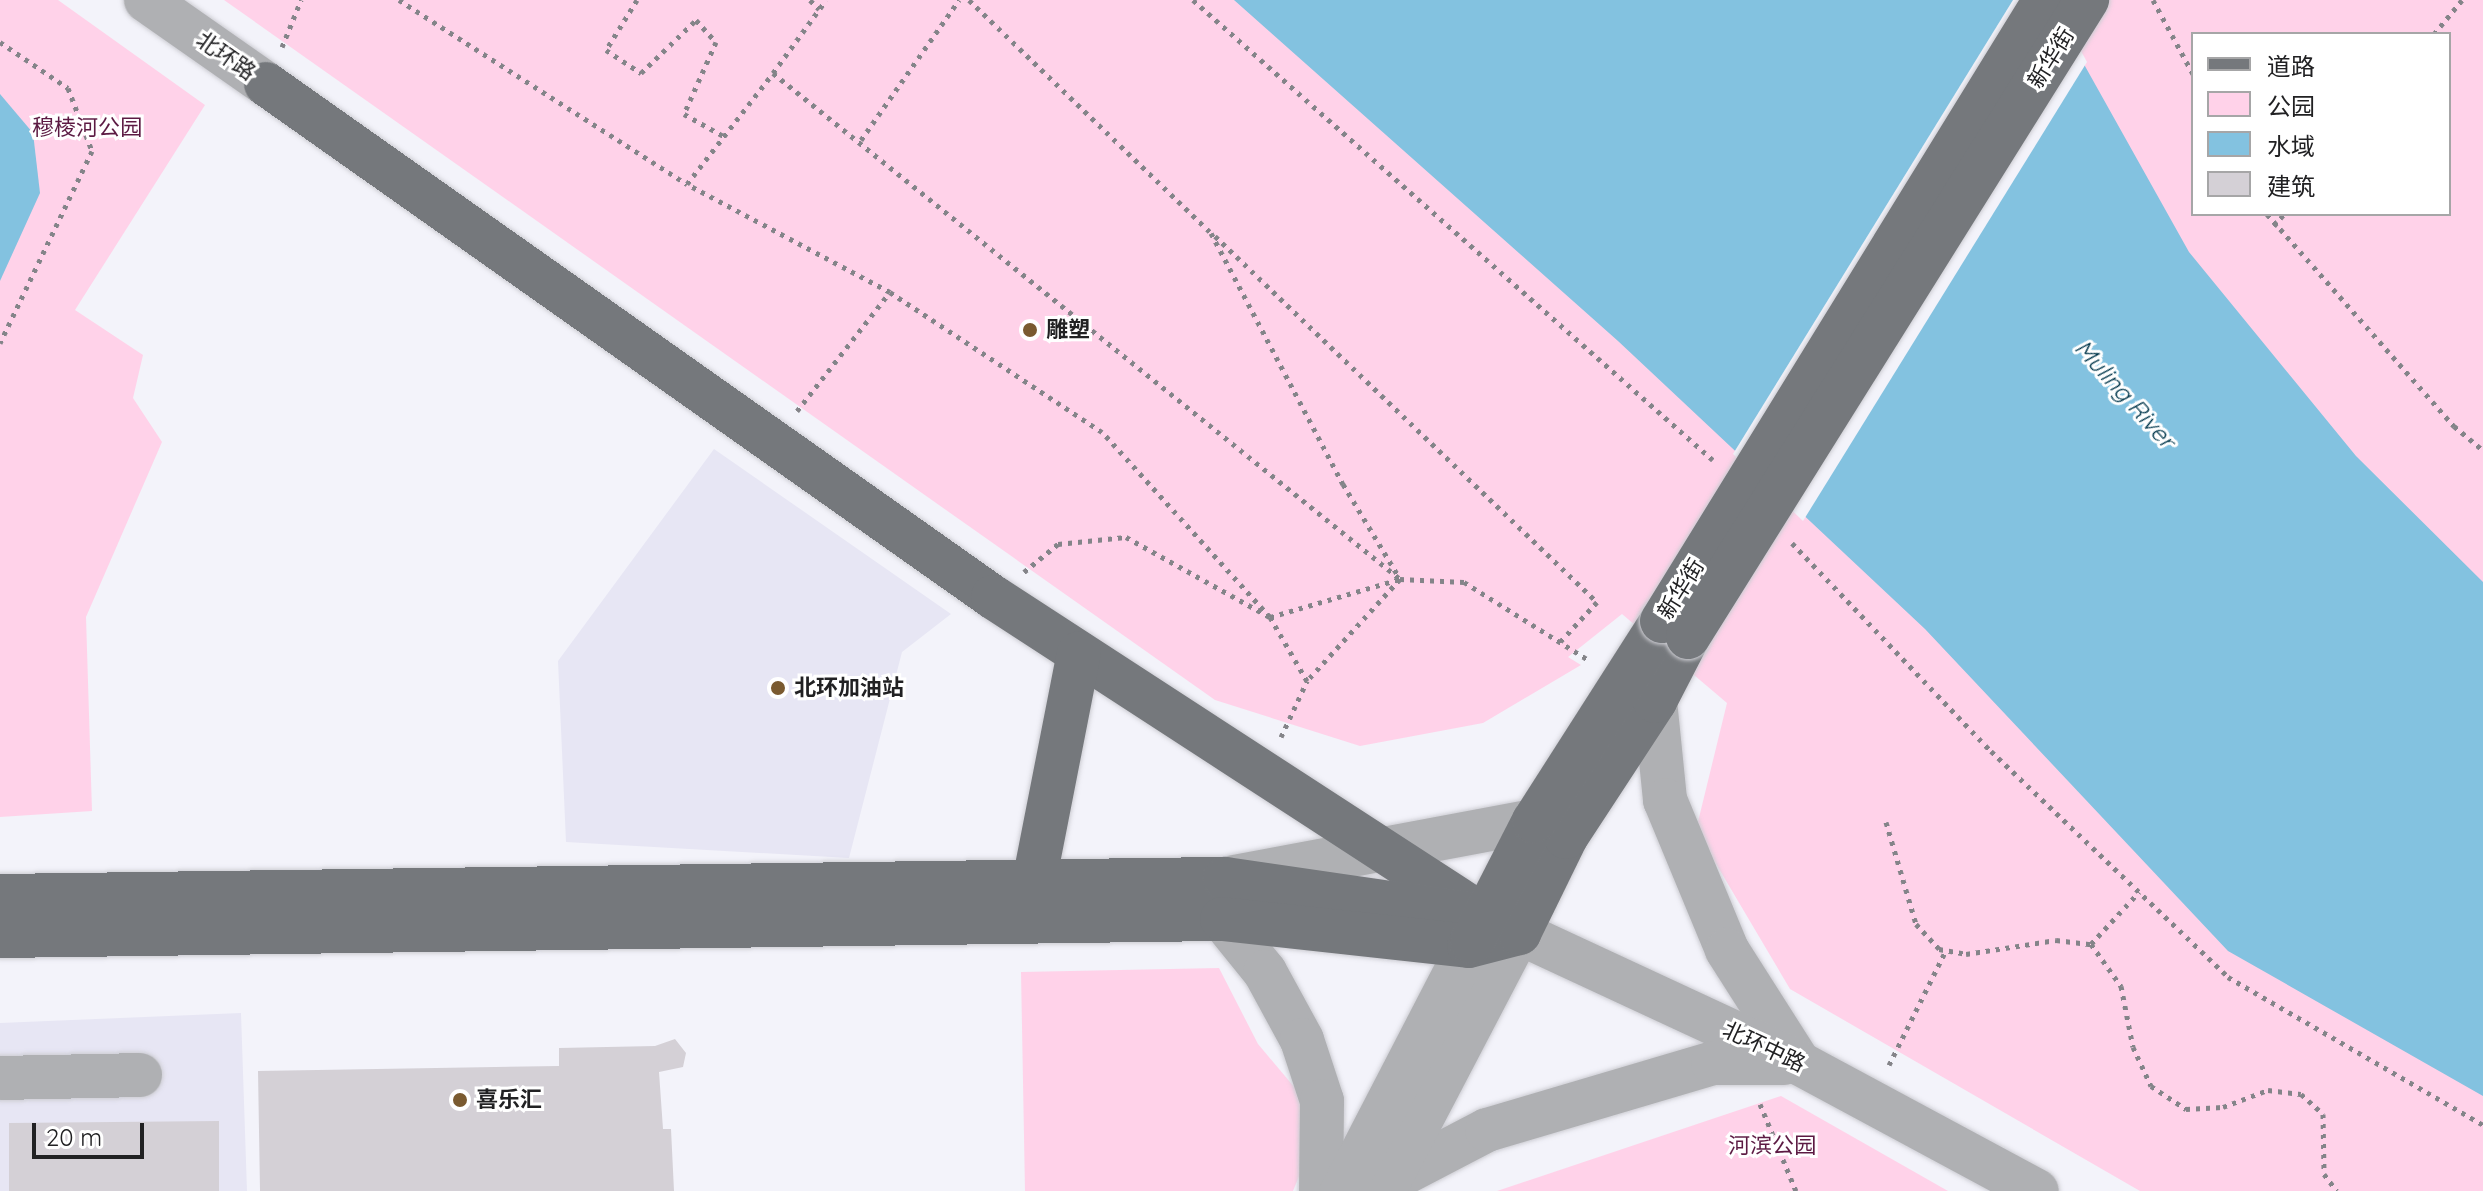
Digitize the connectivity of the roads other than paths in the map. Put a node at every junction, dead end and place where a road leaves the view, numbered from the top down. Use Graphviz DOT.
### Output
graph roads {
  1 [pos="146,0"];
  2 [pos="2045,0"];
  3 [pos="2087,0"];
  4 [pos="266,84"];
  5 [pos="1675,629"];
  6 [pos="1079,653"];
  7 [pos="1640,692"];
  8 [pos="1534,821"];
  9 [pos="1383,849"];
  10 [pos="1034,882"];
  11 [pos="0,896"];
  12 [pos="1224,899"];
  13 [pos="1491,932"];
  14 [pos="0,936"];
  15 [pos="1799,1063"];
  16 [pos="140,1075"];
  17 [pos="0,1078"];
  18 [pos="1386,1186"];
  19 [pos="1321,1191"];
  20 [pos="1342,1191"];
  21 [pos="2037,1191"];
  1 -- 4 [label="street, 北环路"];
  2 -- 5 [label="main road, 新华街, bridge"];
  3 -- 5 [label="main road, 新华街, bridge"];
  4 -- 6 [label="main road"];
  5 -- 7 [label="main road, 新华街"];
  6 -- 9 [label="main road"];
  6 -- 10 [label="main road"];
  7 -- 8 [label="main road, 新华街"];
  7 -- 13 [label="main road, 新华街"];
  7 -- 15 [label="street"];
  8 -- 9 [label="street"];
  8 -- 13 [label="main road, 新华街"];
  9 -- 12 [label="street"];
  9 -- 13 [label="main road"];
  10 -- 11 [label="main road"];
  10 -- 12 [label="main road"];
  12 -- 13 [label="main road"];
  12 -- 14 [label="main road"];
  12 -- 19 [label="street"];
  13 -- 15 [label="street, 北环中路"];
  13 -- 18 [label="street, 新华街"];
  13 -- 20 [label="street, 新华街"];
  15 -- 18 [label="street"];
  15 -- 21 [label="street, 北环中路"];
  16 -- 17 [label="street"];
}
